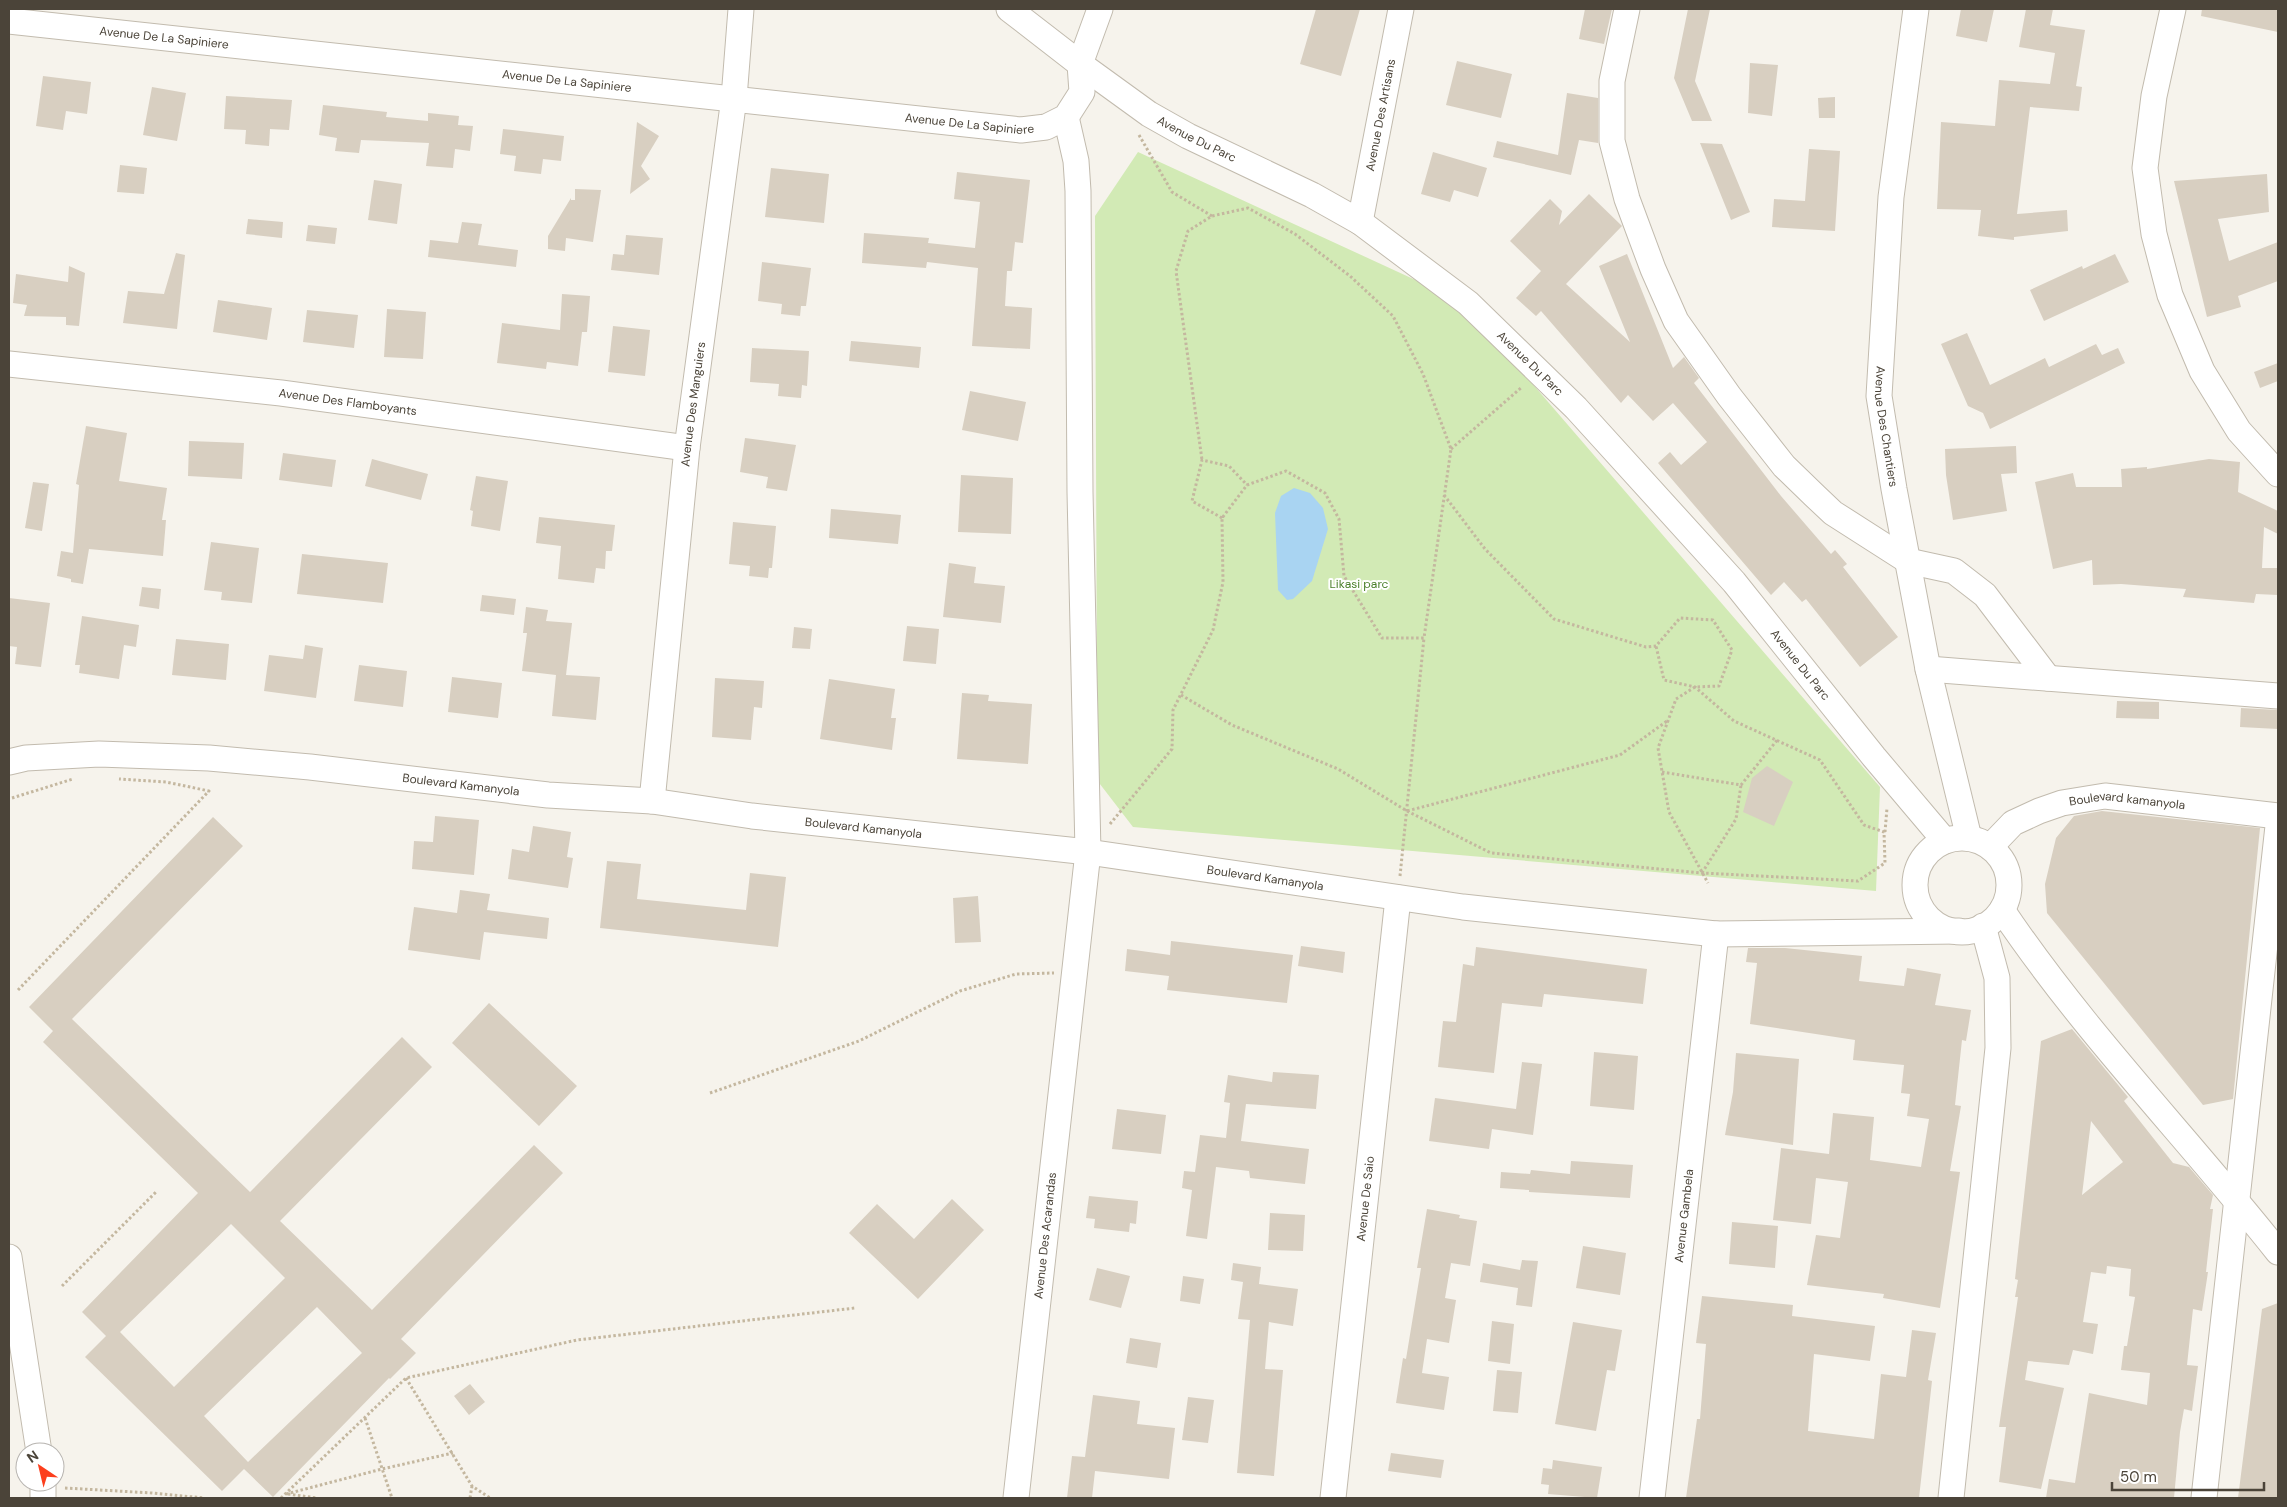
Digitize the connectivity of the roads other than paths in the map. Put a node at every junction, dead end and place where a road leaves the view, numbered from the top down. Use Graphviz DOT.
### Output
graph roads {
  1 [pos="742,9"];
  2 [pos="1008,9"];
  3 [pos="1100,9"];
  4 [pos="1400,9"];
  5 [pos="1626,9"];
  6 [pos="1916,9"];
  7 [pos="2172,9"];
  8 [pos="9,21"];
  9 [pos="1080,64"];
  10 [pos="734,98"];
  11 [pos="1066,118"];
  12 [pos="1360,222"];
  13 [pos="9,364"];
  14 [pos="686,448"];
  15 [pos="2278,474"];
  16 [pos="1908,561"];
  17 [pos="1928,668"];
  18 [pos="2048,678"];
  19 [pos="2278,696"];
  20 [pos="9,762"];
  21 [pos="652,801"];
  22 [pos="2278,816"];
  23 [pos="2278,826"];
  24 [pos="1968,842"];
  25 [pos="1088,852"];
  26 [pos="1398,898"];
  27 [pos="2002,910"];
  28 [pos="1983,926"];
  29 [pos="1959,931"];
  30 [pos="1716,934"];
  31 [pos="2238,1201"];
  32 [pos="2278,1252"];
  33 [pos="9,1257"];
  34 [pos="37,1442"];
  35 [pos="1016,1498"];
  36 [pos="1333,1498"];
  37 [pos="1652,1498"];
  38 [pos="1951,1498"];
  39 [pos="2204,1498"];
  1 -- 10 [label="street, Avenue Des Manguiers"];
  2 -- 9 [label="street, Avenue Du Parc"];
  3 -- 9 [label="street"];
  4 -- 12 [label="street, Avenue Des Artisans"];
  5 -- 16 [label="street"];
  6 -- 16 [label="street, Avenue Des Chantiers"];
  7 -- 15 [label="street"];
  8 -- 10 [label="street, Avenue De La Sapiniere"];
  9 -- 11 [label="street"];
  9 -- 12 [label="street, Avenue Du Parc"];
  10 -- 11 [label="street, Avenue De La Sapiniere"];
  10 -- 14 [label="street, Avenue Des Manguiers"];
  11 -- 25 [label="street, Avenue Des Acarandas"];
  12 -- 24 [label="street, Avenue Du Parc"];
  13 -- 14 [label="street, Avenue Des Flamboyants"];
  14 -- 21 [label="street, Avenue Des Manguiers"];
  16 -- 17 [label="street, Avenue Des Chantiers"];
  16 -- 18 [label="street"];
  17 -- 18 [label="street"];
  17 -- 24 [label="street, Avenue Des Chantiers"];
  18 -- 19 [label="street"];
  20 -- 21 [label="street, Boulevard Kamanyola"];
  21 -- 25 [label="street, Boulevard Kamanyola"];
  22 -- 24 [label="street, Boulevard kamanyola"];
  23 -- 31 [label="street"];
  24 -- 27 [label="street"];
  24 -- 29 [label="street"];
  25 -- 26 [label="street, Boulevard Kamanyola"];
  25 -- 35 [label="street, Avenue Des Acarandas"];
  26 -- 30 [label="street, Boulevard Kamanyola"];
  26 -- 36 [label="street, Avenue De Saio"];
  27 -- 28 [label="street"];
  27 -- 31 [label="street"];
  28 -- 29 [label="street"];
  28 -- 38 [label="street"];
  29 -- 30 [label="street, Boulevard Kamanyola"];
  30 -- 37 [label="street, Avenue Gambela"];
  31 -- 32 [label="street"];
  31 -- 39 [label="street"];
  33 -- 34 [label="street"];
}
